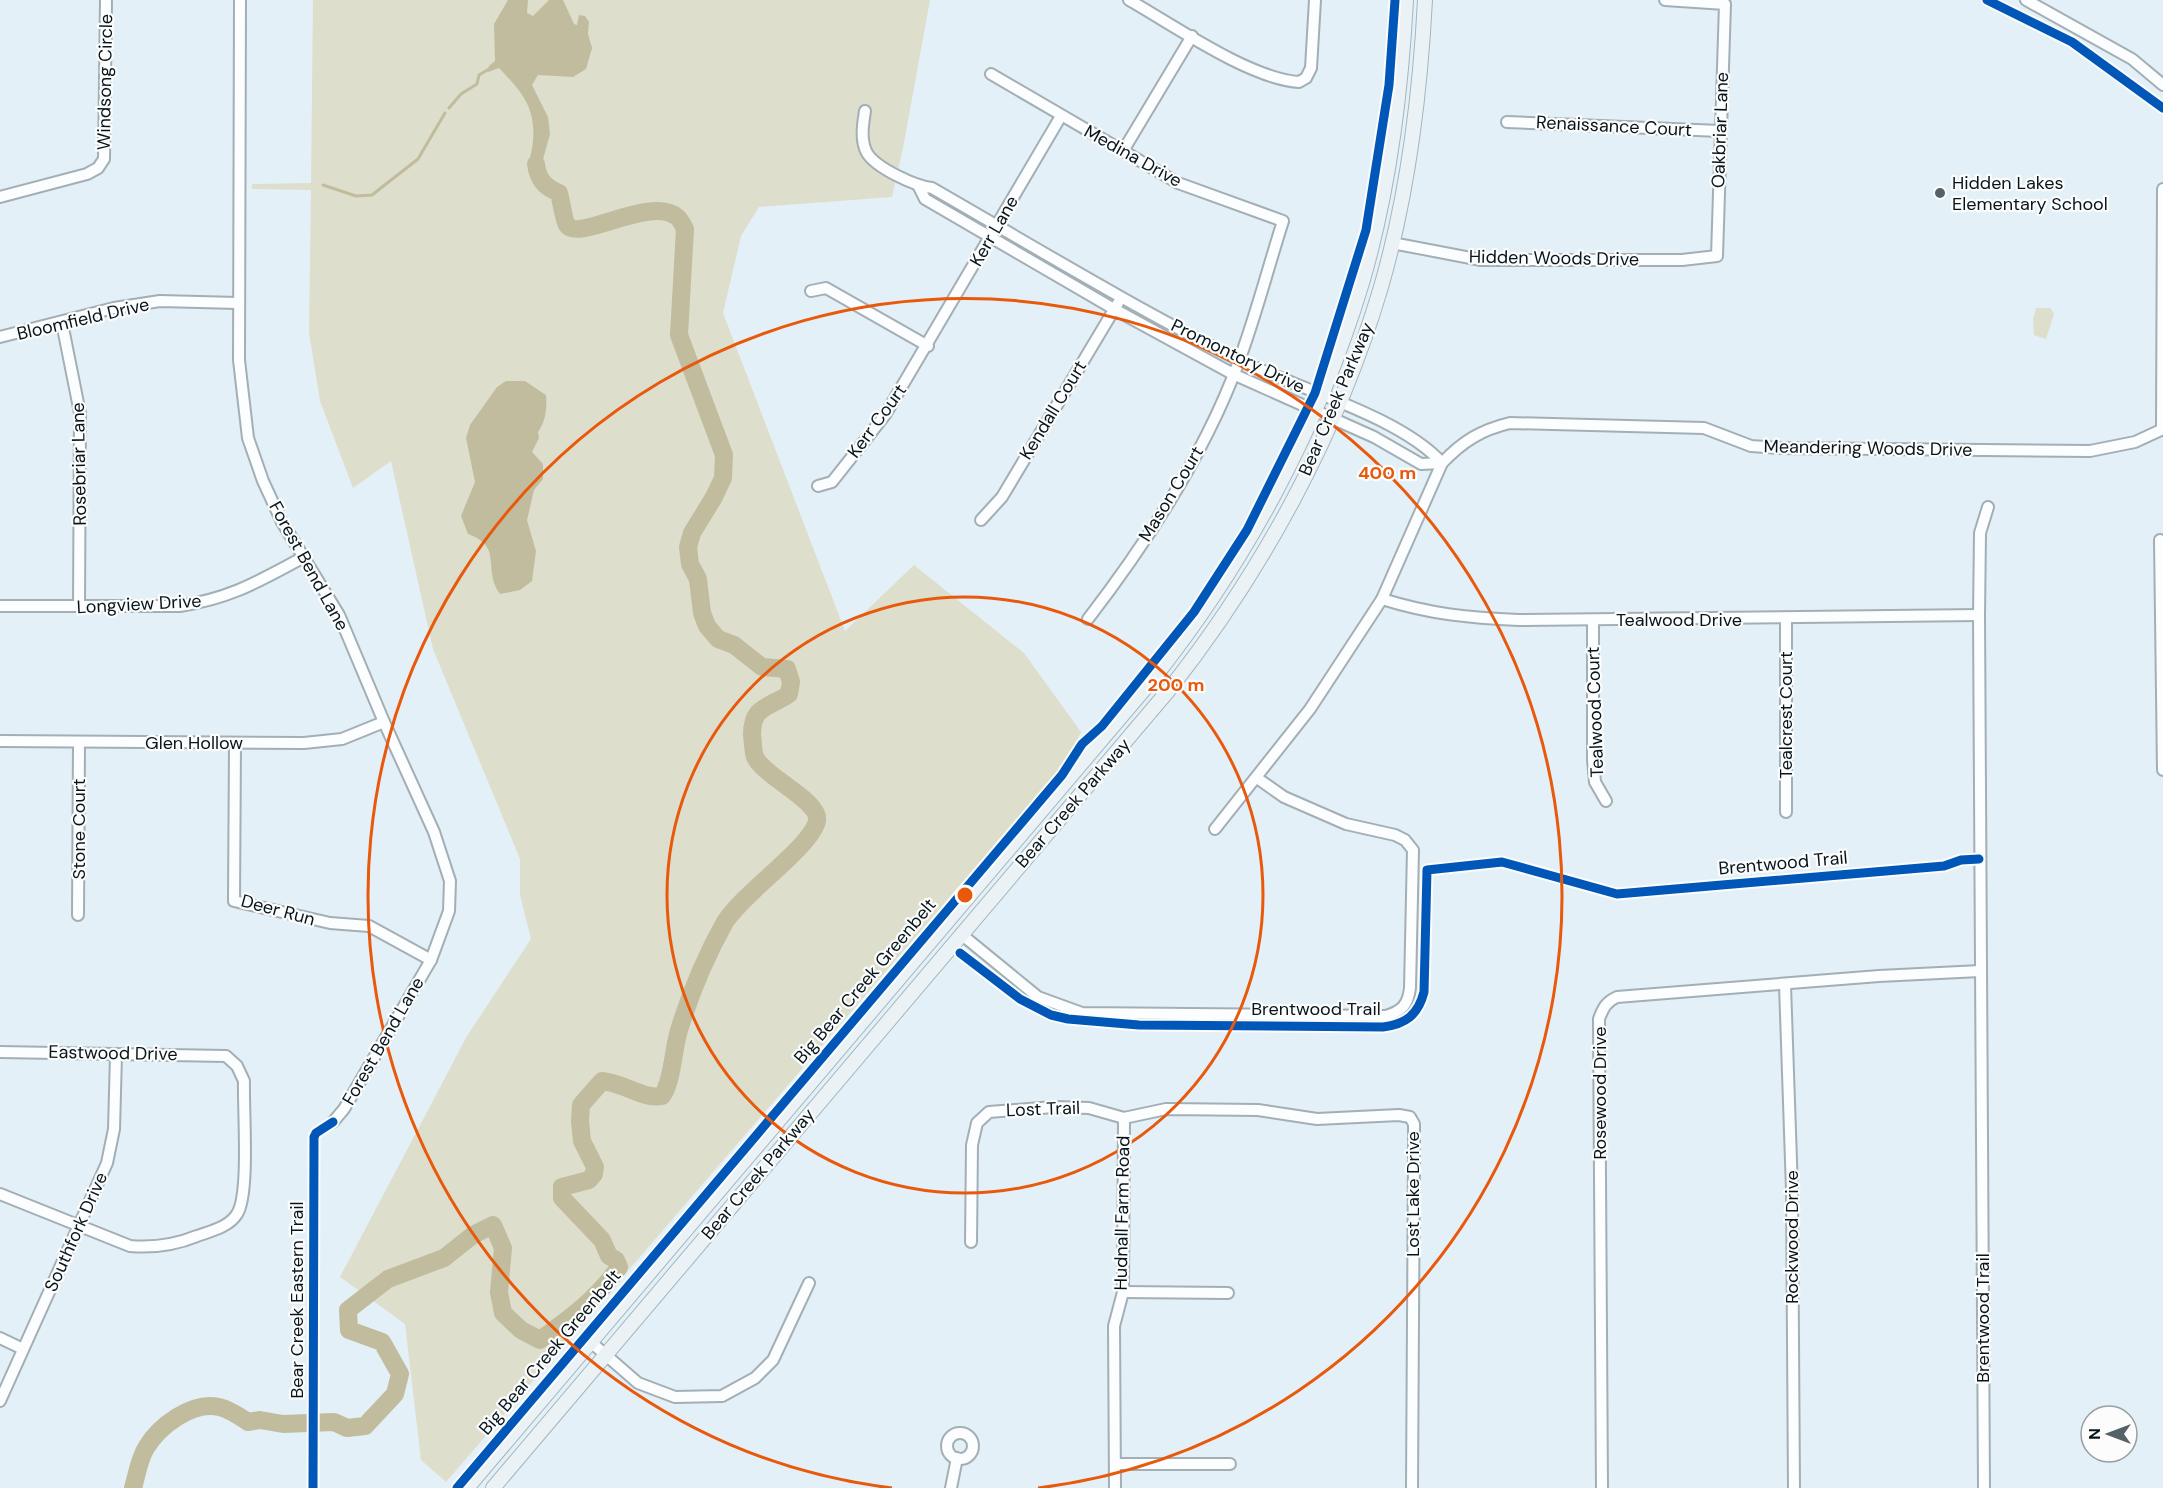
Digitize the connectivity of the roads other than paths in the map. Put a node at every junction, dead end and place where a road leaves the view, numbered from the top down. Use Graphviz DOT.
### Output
graph roads {
  1 [pos="106,0"];
  2 [pos="240,0"];
  3 [pos="1130,0"];
  4 [pos="1315,0"];
  5 [pos="1406,0"];
  6 [pos="1425,0"];
  7 [pos="1665,0"];
  8 [pos="2026,0"];
  9 [pos="1192,36"];
  10 [pos="991,74"];
  11 [pos="2163,86"];
  12 [pos="865,111"];
  13 [pos="1061,116"];
  14 [pos="1508,122"];
  15 [pos="1720,131"];
  16 [pos="1124,151"];
  17 [pos="919,187"];
  18 [pos="2163,189"];
  19 [pos="0,197"];
  20 [pos="1283,221"];
  21 [pos="997,225"];
  22 [pos="990,237"];
  23 [pos="1392,243"];
  24 [pos="1717,256"];
  25 [pos="812,291"];
  26 [pos="1121,297"];
  27 [pos="238,303"];
  28 [pos="1114,309"];
  29 [pos="62,323"];
  30 [pos="0,337"];
  31 [pos="928,346"];
  32 [pos="1239,361"];
  33 [pos="1233,374"];
  34 [pos="1280,377"];
  35 [pos="1274,393"];
  36 [pos="1320,395"];
  37 [pos="1338,403"];
  38 [pos="1314,411"];
  39 [pos="1331,418"];
  40 [pos="1381,422"];
  41 [pos="2163,429"];
  42 [pos="1374,437"];
  43 [pos="1442,463"];
  44 [pos="818,486"];
  45 [pos="1988,507"];
  46 [pos="981,520"];
  47 [pos="2160,540"];
  48 [pos="304,557"];
  49 [pos="1382,599"];
  50 [pos="0,606"];
  51 [pos="79,607"];
  52 [pos="1978,615"];
  53 [pos="1088,619"];
  54 [pos="1786,619"];
  55 [pos="2162,619"];
  56 [pos="1593,621"];
  57 [pos="384,722"];
  58 [pos="0,741"];
  59 [pos="79,743"];
  60 [pos="235,744"];
  61 [pos="2163,770"];
  62 [pos="1257,778"];
  63 [pos="1606,801"];
  64 [pos="1786,812"];
  65 [pos="1215,829"];
  66 [pos="78,915"];
  67 [pos="961,934"];
  68 [pos="431,960"];
  69 [pos="1980,972"];
  70 [pos="1785,985"];
  71 [pos="0,1052"];
  72 [pos="116,1055"];
  73 [pos="1124,1118"];
  74 [pos="333,1122"];
  75 [pos="0,1194"];
  76 [pos="80,1227"];
  77 [pos="971,1242"];
  78 [pos="809,1283"];
  79 [pos="1123,1292"];
  80 [pos="1228,1293"];
  81 [pos="0,1338"];
  82 [pos="592,1343"];
  83 [pos="23,1349"];
  84 [pos="605,1355"];
  85 [pos="0,1401"];
  86 [pos="499,1451"];
  87 [pos="957,1458"];
  88 [pos="513,1464"];
  89 [pos="1115,1464"];
  90 [pos="1230,1464"];
  91 [pos="467,1488"];
  92 [pos="493,1488"];
  93 [pos="951,1488"];
  94 [pos="1115,1488"];
  95 [pos="1412,1488"];
  96 [pos="1602,1488"];
  97 [pos="1794,1488"];
  98 [pos="1984,1488"];
  1 -- 19 [label="street, Windsong Circle"];
  2 -- 27 [label="street, Forest Bend Lane"];
  3 -- 9 [label="street"];
  4 -- 9 [label="street"];
  5 -- 36 [label="main road, Bear Creek Parkway"];
  6 -- 23 [label="main road, Bear Creek Parkway"];
  7 -- 15 [label="street, Oakbriar Lane"];
  8 -- 11 [label="street"];
  9 -- 16 [label="street"];
  10 -- 13 [label="street, Medina Drive"];
  12 -- 17 [label="street, Promontory Drive"];
  13 -- 16 [label="street, Medina Drive"];
  13 -- 21 [label="street, Kerr Lane"];
  14 -- 15 [label="street, Renaissance Court"];
  15 -- 24 [label="street, Oakbriar Lane"];
  16 -- 20 [label="street, Medina Drive"];
  17 -- 21 [label="street, Promontory Drive"];
  17 -- 22 [label="street, Promontory Drive"];
  18 -- 41 [label="street"];
  20 -- 32 [label="street, Mason Court"];
  21 -- 22 [label="street, Kerr Lane"];
  21 -- 26 [label="street, Promontory Drive"];
  22 -- 28 [label="street, Promontory Drive"];
  22 -- 31 [label="street, Kerr Lane"];
  23 -- 24 [label="street, Hidden Woods Drive"];
  23 -- 37 [label="main road, Bear Creek Parkway"];
  25 -- 31 [label="street"];
  26 -- 28 [label="street, Kendall Court"];
  26 -- 32 [label="street, Promontory Drive"];
  27 -- 29 [label="street, Bloomfield Drive"];
  27 -- 48 [label="street, Forest Bend Lane"];
  28 -- 33 [label="street, Promontory Drive"];
  28 -- 46 [label="street, Kendall Court"];
  29 -- 30 [label="street, Bloomfield Drive"];
  29 -- 51 [label="street, Rosebriar Lane"];
  31 -- 44 [label="street, Kerr Court"];
  32 -- 33 [label="street, Mason Court"];
  32 -- 34 [label="street, Promontory Drive"];
  33 -- 35 [label="street, Promontory Drive"];
  33 -- 53 [label="street, Mason Court"];
  34 -- 35 [label="street"];
  34 -- 36 [label="street, Promontory Drive"];
  35 -- 38 [label="street, Promontory Drive"];
  36 -- 37 [label="street, Promontory Drive"];
  36 -- 38 [label="main road, Bear Creek Parkway"];
  37 -- 39 [label="main road, Bear Creek Parkway"];
  37 -- 40 [label="street, Promontory Drive"];
  38 -- 39 [label="street, Promontory Drive"];
  38 -- 82 [label="main road, Bear Creek Parkway"];
  39 -- 42 [label="street, Promontory Drive"];
  39 -- 67 [label="main road, Bear Creek Parkway"];
  40 -- 42 [label="street"];
  40 -- 43 [label="street, Promontory Drive"];
  41 -- 43 [label="street, Meandering Woods Drive"];
  42 -- 43 [label="street, Promontory Drive"];
  43 -- 49 [label="street, Meandering Woods Drive"];
  45 -- 52 [label="street, Brentwood Trail"];
  47 -- 55 [label="street"];
  48 -- 51 [label="street, Longview Drive"];
  48 -- 57 [label="street, Forest Bend Lane"];
  49 -- 56 [label="street, Tealwood Drive"];
  49 -- 62 [label="street, Meandering Woods Drive"];
  50 -- 51 [label="street, Longview Drive"];
  52 -- 54 [label="street, Tealwood Drive"];
  52 -- 69 [label="street, Brentwood Trail"];
  54 -- 56 [label="street, Tealwood Drive"];
  54 -- 64 [label="street, Tealcrest Court"];
  55 -- 61 [label="street"];
  56 -- 63 [label="street, Tealwood Court"];
  57 -- 60 [label="street, Glen Hollow"];
  57 -- 68 [label="street, Forest Bend Lane"];
  58 -- 59 [label="street, Glen Hollow"];
  59 -- 60 [label="street, Glen Hollow"];
  59 -- 66 [label="street, Stone Court"];
  60 -- 68 [label="street, Deer Run"];
  62 -- 65 [label="street, Meandering Woods Drive"];
  62 -- 67 [label="street"];
  67 -- 84 [label="main road, Bear Creek Parkway"];
  68 -- 74 [label="street, Forest Bend Lane"];
  69 -- 70 [label="street, Rosewood Drive"];
  69 -- 98 [label="street, Brentwood Trail"];
  70 -- 96 [label="street, Rosewood Drive"];
  70 -- 97 [label="street, Rockwood Drive"];
  71 -- 72 [label="street, Eastwood Drive"];
  72 -- 76 [label="street, Southfork Drive"];
  72 -- 76 [label="street, Eastwood Drive"];
  73 -- 77 [label="street, Lost Trail"];
  73 -- 79 [label="street, Hudnall Farm Road"];
  73 -- 95 [label="street, Lost Lake Drive"];
  75 -- 76 [label="street"];
  76 -- 83 [label="street, Southfork Drive"];
  78 -- 84 [label="street"];
  79 -- 80 [label="street"];
  79 -- 89 [label="street, Hudnall Farm Road"];
  81 -- 83 [label="street"];
  82 -- 84 [label="street"];
  82 -- 86 [label="main road, Bear Creek Parkway"];
  83 -- 85 [label="street, Southfork Drive"];
  84 -- 88 [label="main road, Bear Creek Parkway"];
  86 -- 88 [label="main road"];
  86 -- 91 [label="main road, Bear Creek Parkway"];
  87 -- 93 [label="street"];
  88 -- 92 [label="main road, Bear Creek Parkway"];
  89 -- 90 [label="street"];
  89 -- 94 [label="street, Hudnall Farm Road"];
}
